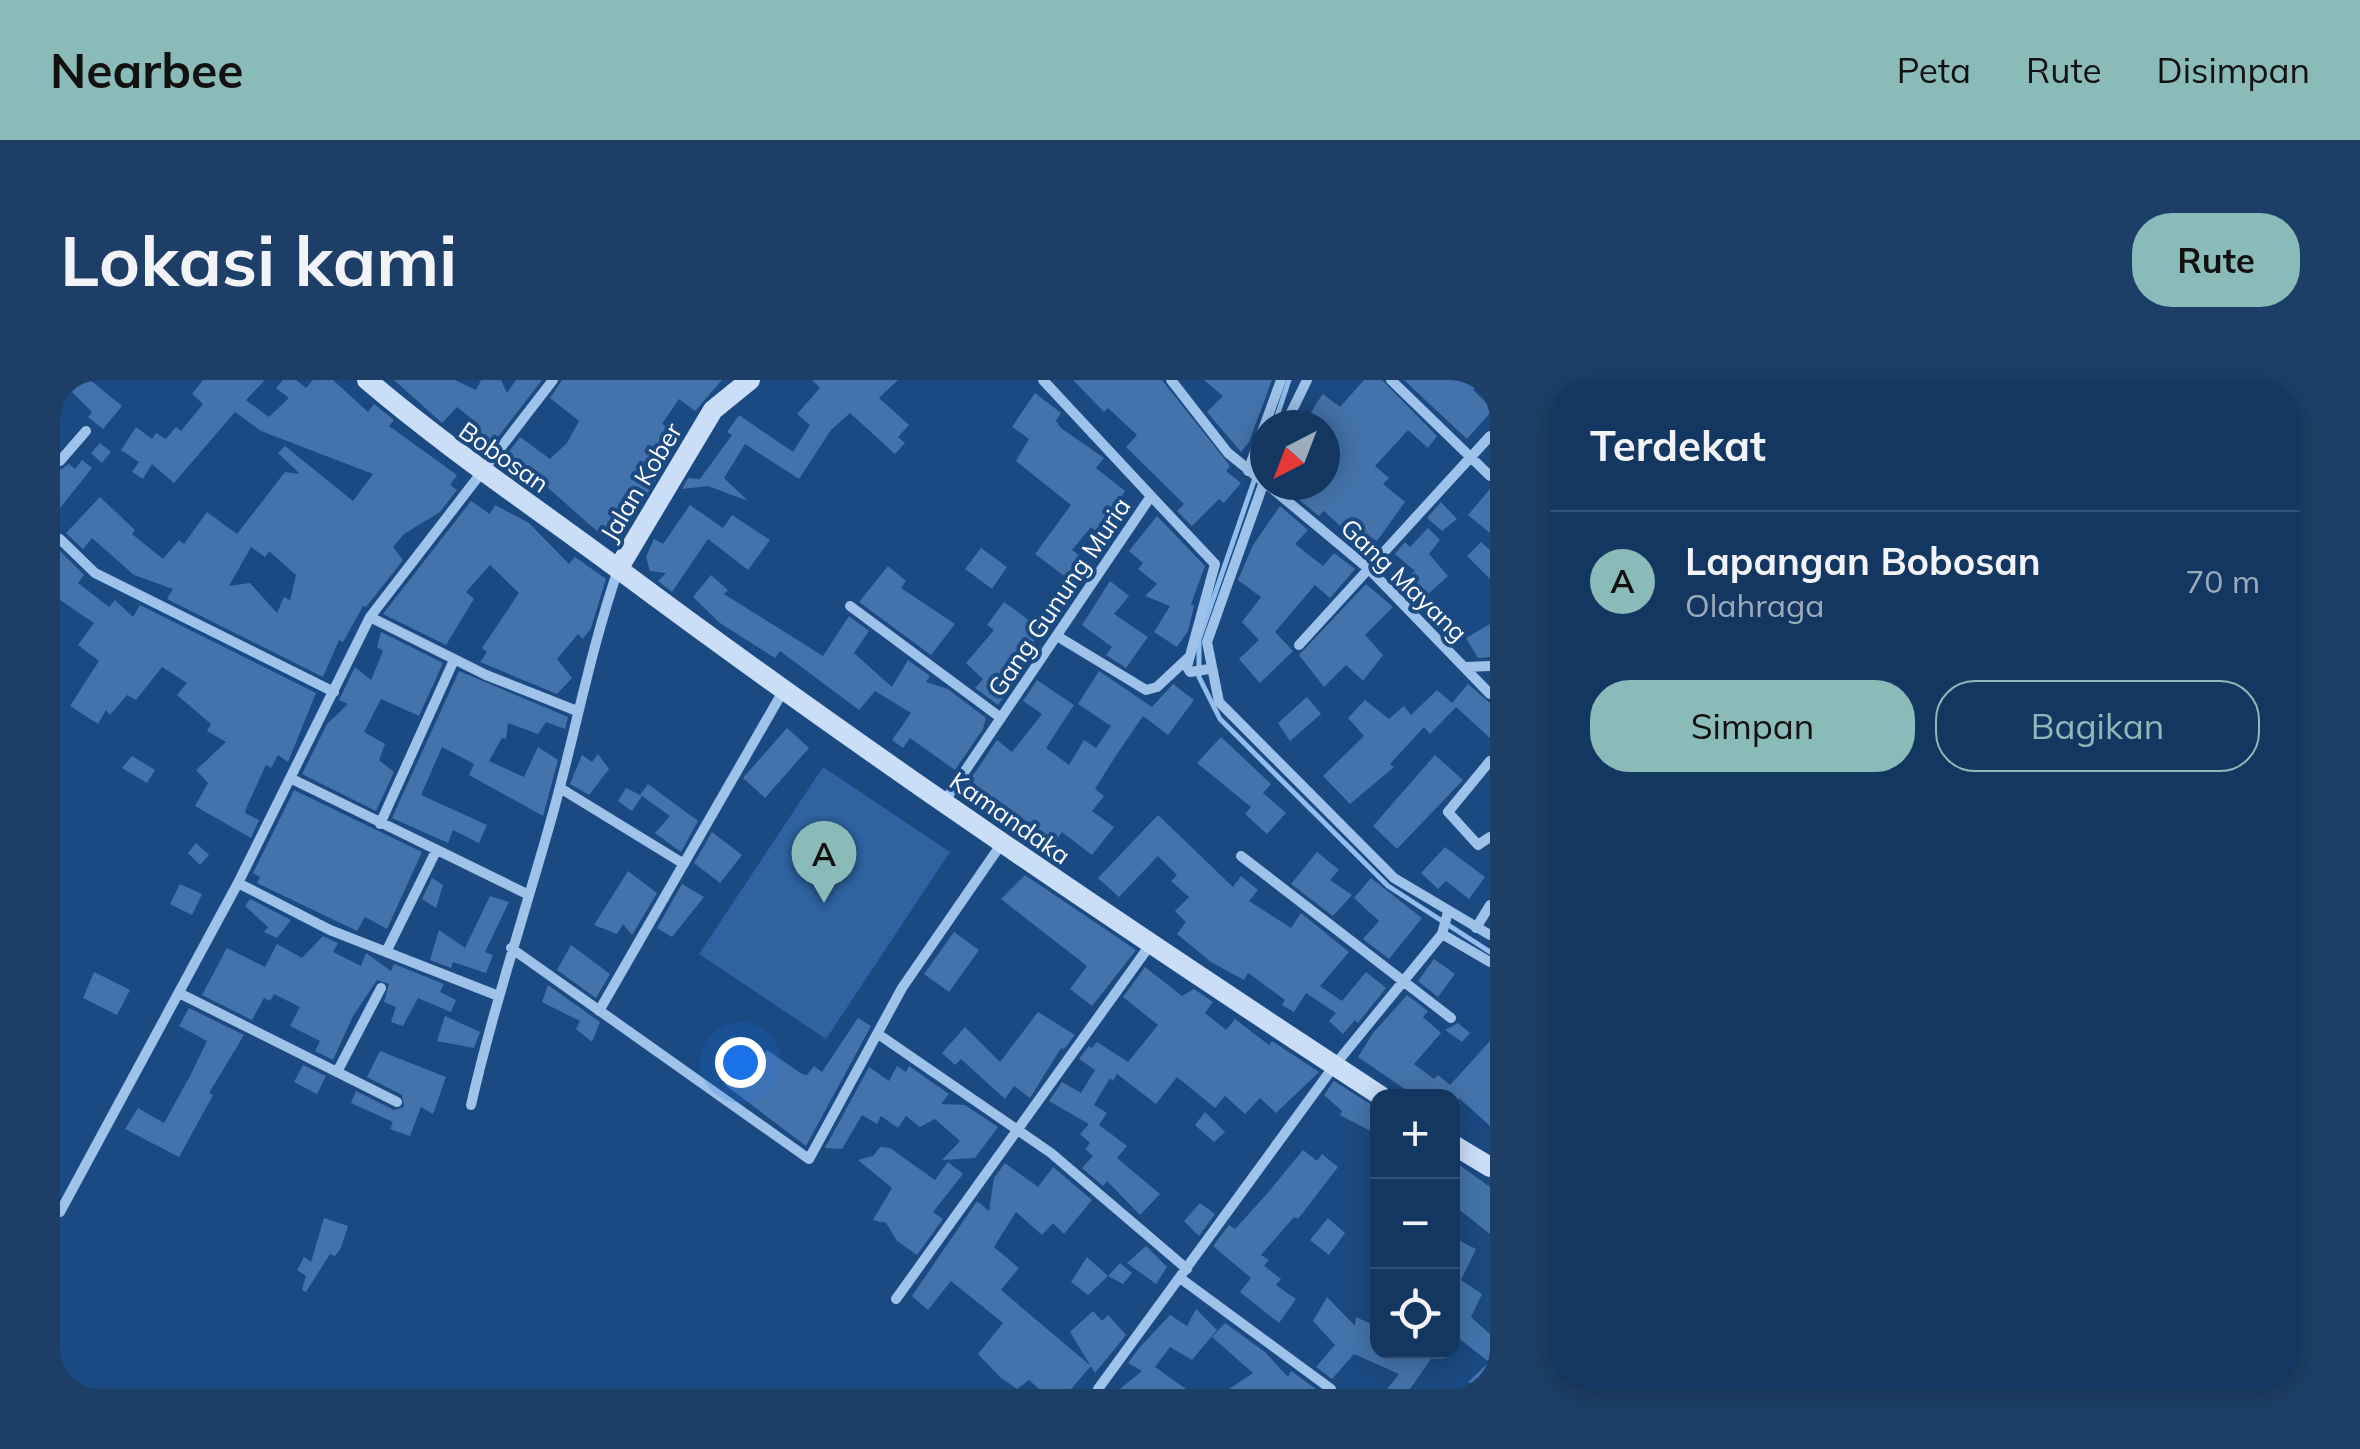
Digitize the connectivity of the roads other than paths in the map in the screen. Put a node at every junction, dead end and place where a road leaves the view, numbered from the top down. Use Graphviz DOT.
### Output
graph roads {
  1 [pos="366,380"];
  2 [pos="553,380"];
  3 [pos="750,380"];
  4 [pos="1043,380"];
  5 [pos="1171,380"];
  6 [pos="1282,380"];
  7 [pos="1391,380"];
  8 [pos="1304,381"];
  9 [pos="1275,410"];
  10 [pos="1291,410"];
  11 [pos="86,431"];
  12 [pos="1490,436"];
  13 [pos="1470,457"];
  14 [pos="60,462"];
  15 [pos="1250,468"];
  16 [pos="483,472"];
  17 [pos="1490,476"];
  18 [pos="1152,496"];
  19 [pos="1253,500"];
  20 [pos="1285,500"];
  21 [pos="60,539"];
  22 [pos="618,569"];
  23 [pos="1370,570"];
  24 [pos="850,606"];
  25 [pos="370,618"];
  26 [pos="1057,636"];
  27 [pos="1299,645"];
  28 [pos="1188,657"];
  29 [pos="454,660"];
  30 [pos="1465,666"];
  31 [pos="1490,666"];
  32 [pos="1202,670"];
  33 [pos="334,692"];
  34 [pos="782,693"];
  35 [pos="1490,694"];
  36 [pos="577,711"];
  37 [pos="1001,718"];
  38 [pos="1490,761"];
  39 [pos="292,778"];
  40 [pos="560,788"];
  41 [pos="944,802"];
  42 [pos="380,824"];
  43 [pos="1490,837"];
  44 [pos="1002,843"];
  45 [pos="436,851"];
  46 [pos="1241,856"];
  47 [pos="684,864"];
  48 [pos="238,883"];
  49 [pos="526,894"];
  50 [pos="1490,906"];
  51 [pos="1445,924"];
  52 [pos="1476,928"];
  53 [pos="1490,935"];
  54 [pos="1150,944"];
  55 [pos="511,948"];
  56 [pos="386,952"];
  57 [pos="1490,962"];
  58 [pos="1403,983"];
  59 [pos="381,988"];
  60 [pos="179,993"];
  61 [pos="496,996"];
  62 [pos="599,1011"];
  63 [pos="1451,1018"];
  64 [pos="878,1034"];
  65 [pos="1334,1066"];
  66 [pos="338,1072"];
  67 [pos="1370,1089"];
  68 [pos="397,1102"];
  69 [pos="470,1105"];
  70 [pos="1018,1128"];
  71 [pos="1460,1149"];
  72 [pos="1490,1167"];
  73 [pos="60,1212"];
  74 [pos="1184,1273"];
  75 [pos="896,1300"];
  76 [pos="1098,1389"];
  77 [pos="1330,1389"];
  1 -- 16 [label="street, Bobosan"];
  2 -- 16 [label="street"];
  3 -- 22 [label="street, Jalan Kober"];
  4 -- 18 [label="street, Gang Gunung Muria"];
  5 -- 15 [label="street, Gang Mayang"];
  6 -- 9 [label="street"];
  7 -- 13 [label="street"];
  8 -- 10 [label="street"];
  11 -- 14 [label="street"];
  12 -- 13 [label="street"];
  13 -- 17 [label="street"];
  13 -- 23 [label="street"];
  16 -- 22 [label="street, Bobosan"];
  16 -- 25 [label="street"];
  18 -- 26 [label="street, Gang Gunung Muria"];
  18 -- 28 [label="street"];
  19 -- 32 [label="street"];
  20 -- 23 [label="street, Gang Mayang"];
  21 -- 33 [label="street"];
  22 -- 34 [label="street, Kamandaka"];
  22 -- 36 [label="street"];
  23 -- 27 [label="street"];
  23 -- 30 [label="street, Gang Mayang"];
  24 -- 37 [label="street"];
  25 -- 29 [label="street"];
  25 -- 33 [label="street"];
  26 -- 28 [label="street"];
  26 -- 37 [label="street, Gang Gunung Muria"];
  28 -- 32 [label="street"];
  29 -- 36 [label="street"];
  29 -- 42 [label="street"];
  30 -- 31 [label="street"];
  30 -- 35 [label="street, Gang Mayang"];
  32 -- 51 [label="street"];
  33 -- 39 [label="street"];
  34 -- 41 [label="street, Kamandaka"];
  34 -- 47 [label="street"];
  36 -- 40 [label="street"];
  37 -- 41 [label="street, Gang Gunung Muria"];
  38 -- 43 [label="street"];
  39 -- 42 [label="street"];
  39 -- 48 [label="street"];
  40 -- 47 [label="street"];
  40 -- 49 [label="street"];
  41 -- 44 [label="street, Kamandaka"];
  42 -- 45 [label="street"];
  44 -- 54 [label="street, Kamandaka"];
  44 -- 64 [label="street"];
  45 -- 49 [label="street"];
  45 -- 56 [label="street"];
  46 -- 58 [label="street"];
  47 -- 62 [label="street"];
  48 -- 56 [label="street"];
  48 -- 60 [label="street"];
  49 -- 55 [label="street"];
  50 -- 52 [label="street"];
  51 -- 52 [label="street"];
  51 -- 57 [label="street"];
  51 -- 58 [label="street"];
  52 -- 53 [label="street"];
  54 -- 65 [label="street, Kamandaka"];
  54 -- 70 [label="street"];
  55 -- 61 [label="street"];
  55 -- 62 [label="street"];
  56 -- 61 [label="street"];
  58 -- 63 [label="street"];
  58 -- 65 [label="street"];
  59 -- 66 [label="street"];
  60 -- 66 [label="street"];
  60 -- 73 [label="street"];
  61 -- 69 [label="street"];
  62 -- 64 [label="street"];
  64 -- 70 [label="street"];
  65 -- 67 [label="street, Kamandaka"];
  65 -- 74 [label="street"];
  66 -- 68 [label="street"];
  70 -- 74 [label="street"];
  70 -- 75 [label="street"];
  71 -- 72 [label="street"];
  74 -- 76 [label="street"];
  74 -- 77 [label="street"];
}
